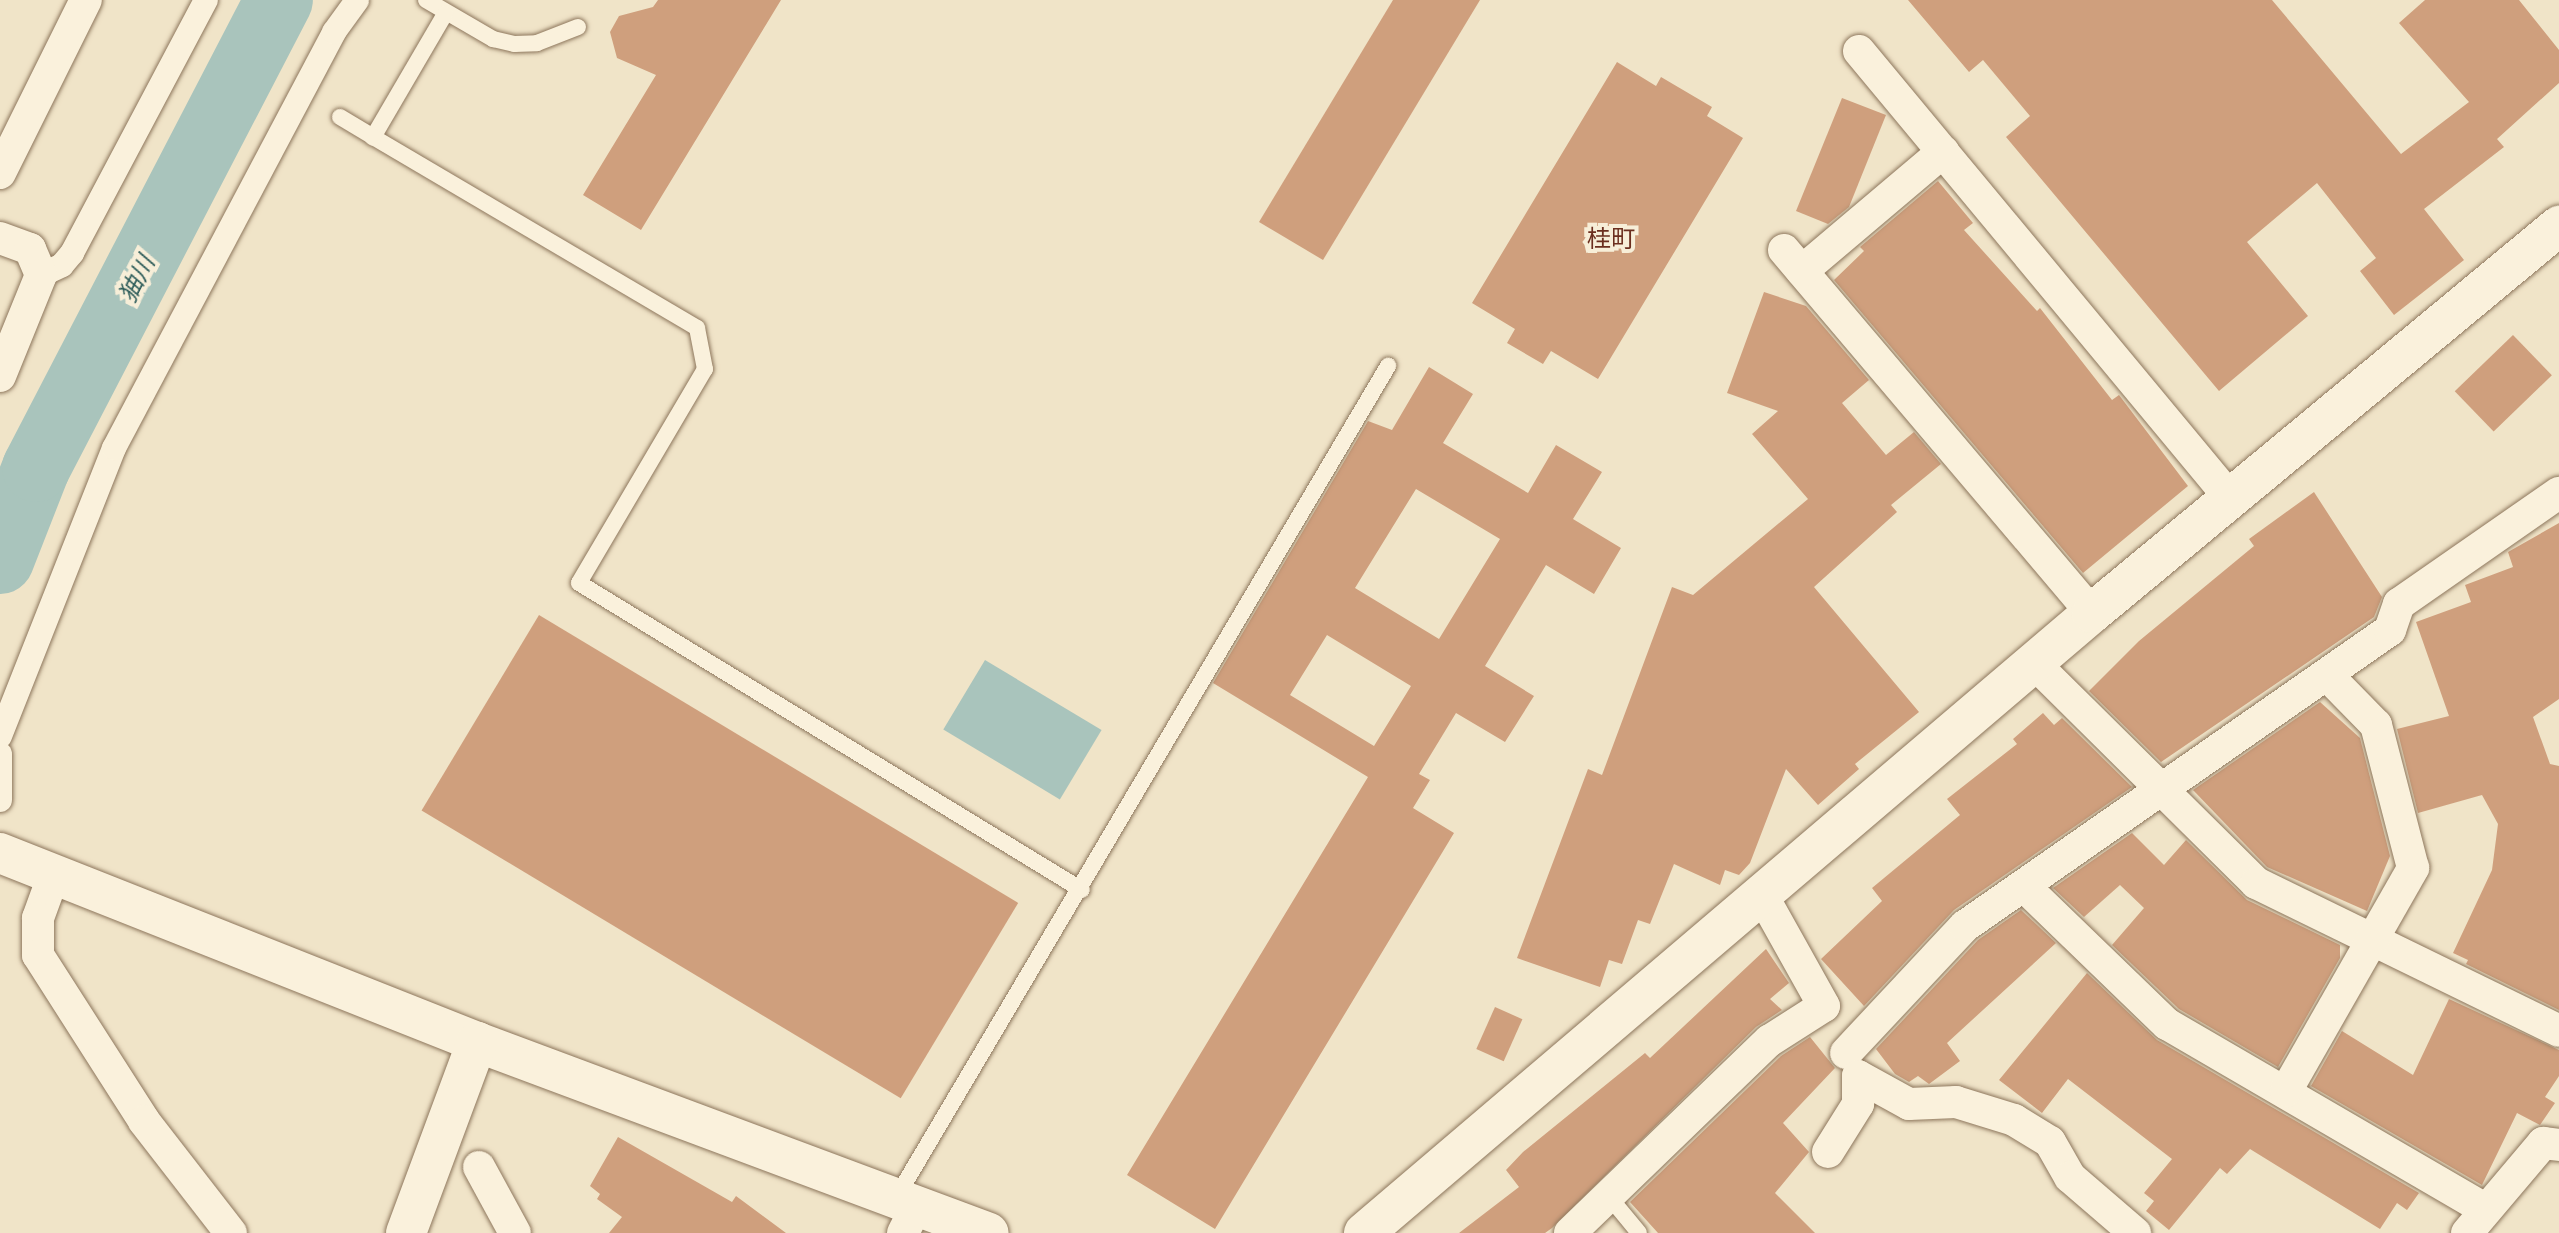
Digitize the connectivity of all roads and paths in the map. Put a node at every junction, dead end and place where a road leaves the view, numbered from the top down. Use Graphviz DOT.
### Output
graph roads {
  1 [pos="86,0"];
  2 [pos="206,0"];
  3 [pos="357,0"];
  4 [pos="426,0"];
  5 [pos="445,14"];
  6 [pos="578,27"];
  7 [pos="1859,51"];
  8 [pos="340,117"];
  9 [pos="373,137"];
  10 [pos="1943,152"];
  11 [pos="0,173"];
  12 [pos="2559,226"];
  13 [pos="0,238"];
  14 [pos="41,275"];
  15 [pos="1388,366"];
  16 [pos="0,376"];
  17 [pos="2559,493"];
  18 [pos="2231,499"];
  19 [pos="2092,613"];
  20 [pos="2036,665"];
  21 [pos="2327,675"];
  22 [pos="0,736"];
  23 [pos="0,754"];
  24 [pos="2161,793"];
  25 [pos="0,800"];
  26 [pos="0,853"];
  27 [pos="54,874"];
  28 [pos="2026,888"];
  29 [pos="1082,890"];
  30 [pos="1763,897"];
  31 [pos="2372,943"];
  32 [pos="1824,1006"];
  33 [pos="2559,1031"];
  34 [pos="477,1042"];
  35 [pos="1852,1064"];
  36 [pos="2286,1091"];
  37 [pos="2559,1145"];
  38 [pos="1828,1152"];
  39 [pos="479,1167"];
  40 [pos="1611,1199"];
  41 [pos="906,1212"];
  42 [pos="2476,1221"];
  43 [pos="231,1233"];
  44 [pos="406,1233"];
  45 [pos="515,1233"];
  46 [pos="989,1233"];
  47 [pos="1364,1233"];
  48 [pos="1570,1233"];
  49 [pos="1639,1233"];
  50 [pos="2135,1233"];
  1 -- 11 [label="street"];
  2 -- 14 [label="street"];
  3 -- 22 [label="street"];
  4 -- 5 [label="lane"];
  5 -- 6 [label="lane"];
  5 -- 9 [label="lane"];
  7 -- 10 [label="street"];
  8 -- 9 [label="lane"];
  9 -- 29 [label="lane"];
  10 -- 18 [label="street"];
  10 -- 19 [label="street"];
  12 -- 18 [label="street"];
  13 -- 14 [label="street"];
  14 -- 16 [label="street"];
  15 -- 29 [label="lane"];
  17 -- 21 [label="street"];
  18 -- 19 [label="street"];
  19 -- 20 [label="street"];
  20 -- 24 [label="street"];
  20 -- 30 [label="street"];
  21 -- 24 [label="street"];
  21 -- 31 [label="street"];
  23 -- 25 [label="street"];
  24 -- 28 [label="street"];
  24 -- 31 [label="street"];
  26 -- 27 [label="street"];
  27 -- 34 [label="street"];
  27 -- 43 [label="street"];
  28 -- 35 [label="street"];
  28 -- 36 [label="street"];
  29 -- 41 [label="lane"];
  30 -- 32 [label="street"];
  30 -- 47 [label="street"];
  31 -- 33 [label="street"];
  31 -- 36 [label="street"];
  32 -- 35 [label="street"];
  32 -- 40 [label="street"];
  34 -- 41 [label="street"];
  34 -- 44 [label="street"];
  35 -- 38 [label="street"];
  35 -- 50 [label="street"];
  36 -- 42 [label="street"];
  37 -- 42 [label="street"];
  39 -- 45 [label="street"];
  40 -- 48 [label="street"];
  40 -- 49 [label="lane"];
  41 -- 46 [label="street"];
}
